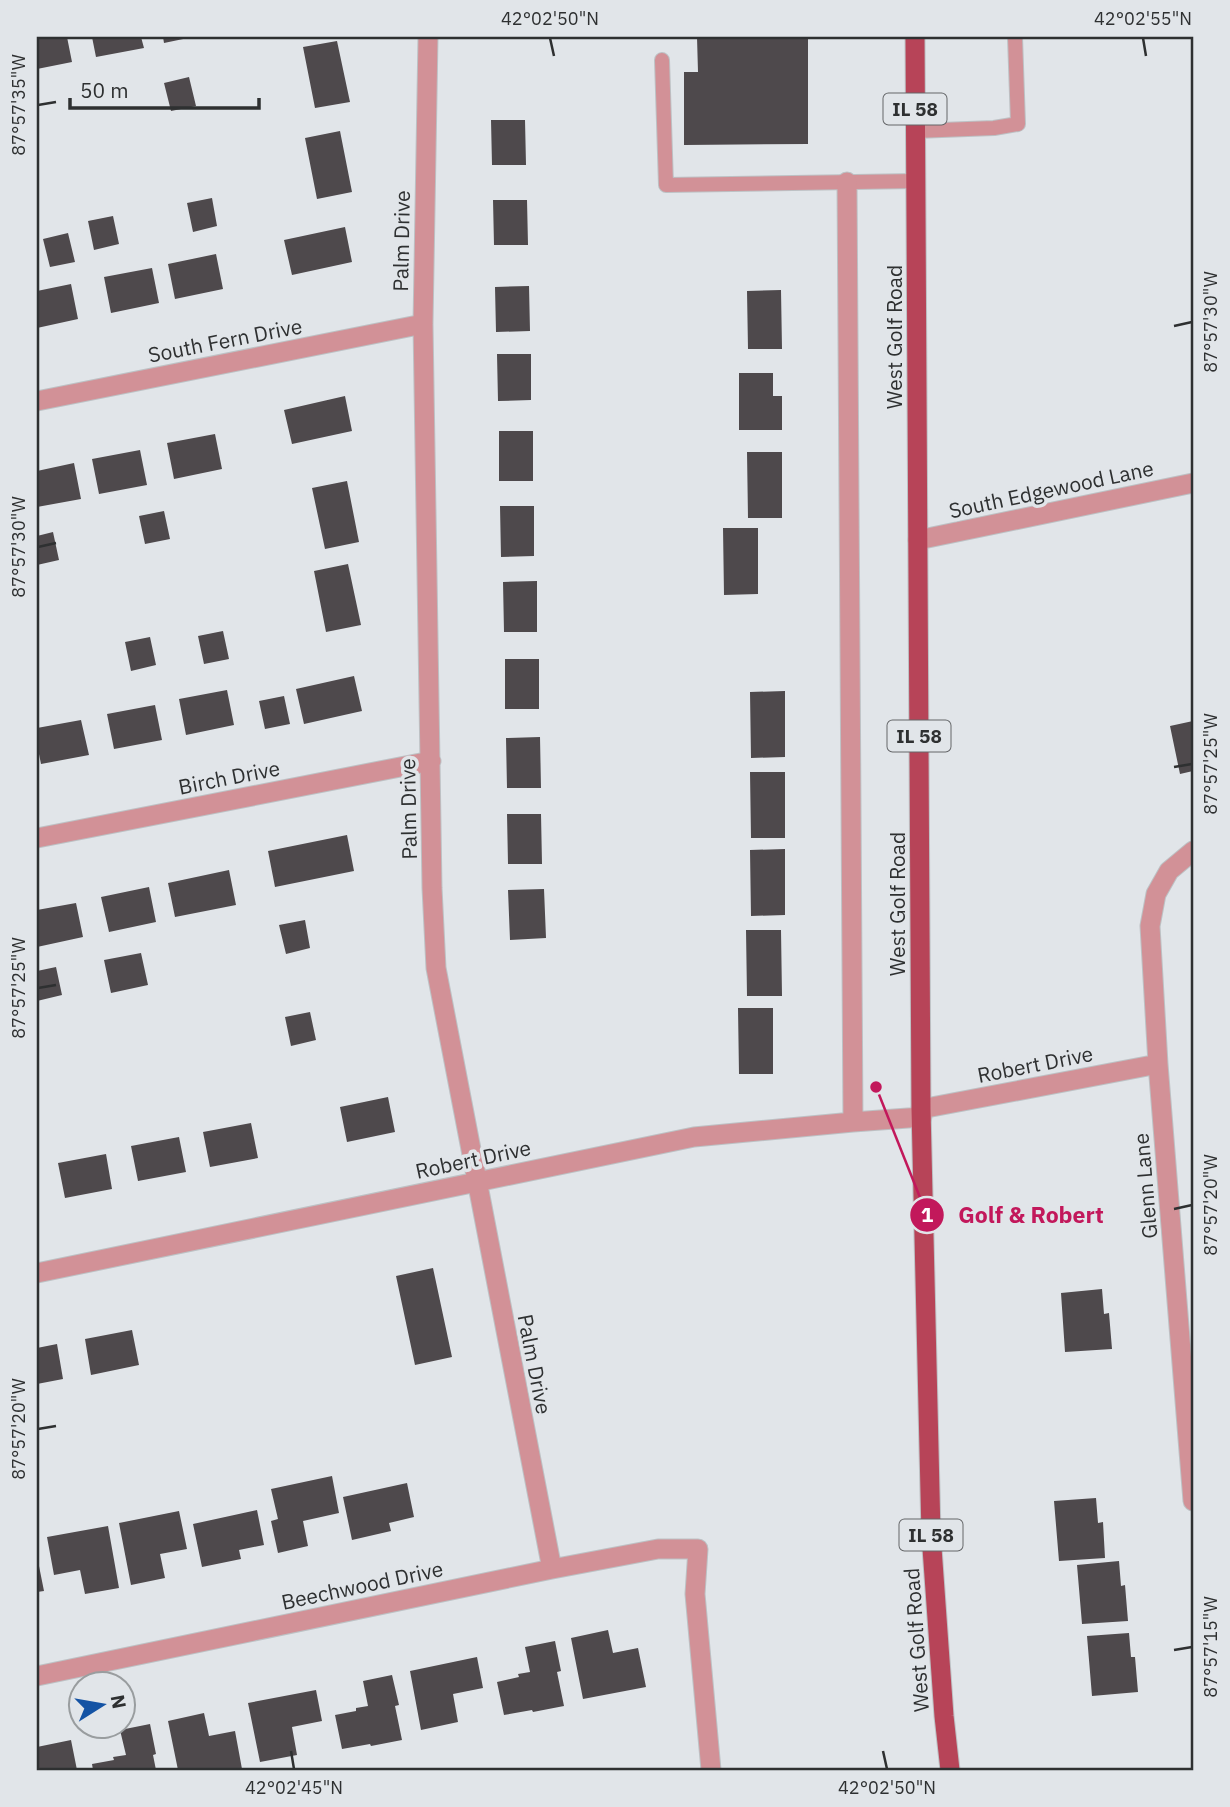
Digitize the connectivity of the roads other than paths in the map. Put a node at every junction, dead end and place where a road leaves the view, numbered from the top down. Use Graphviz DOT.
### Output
graph roads {
  1 [pos="428,37"];
  2 [pos="915,37"];
  3 [pos="1015,37"];
  4 [pos="662,60"];
  5 [pos="915,131"];
  6 [pos="916,181"];
  7 [pos="847,182"];
  8 [pos="423,324"];
  9 [pos="37,401"];
  10 [pos="1193,483"];
  11 [pos="918,540"];
  12 [pos="431,761"];
  13 [pos="37,838"];
  14 [pos="1193,851"];
  15 [pos="1158,1064"];
  16 [pos="921,1113"];
  17 [pos="853,1122"];
  18 [pos="477,1181"];
  19 [pos="37,1273"];
  20 [pos="1193,1501"];
  21 [pos="552,1569"];
  22 [pos="37,1676"];
  23 [pos="711,1770"];
  24 [pos="950,1770"];
  1 -- 8 [label="street, Palm Drive"];
  2 -- 5 [label="main road, West Golf Road / IL 58"];
  3 -- 5 [label="lane"];
  4 -- 7 [label="lane"];
  5 -- 6 [label="main road, West Golf Road / IL 58"];
  6 -- 7 [label="lane"];
  6 -- 11 [label="main road, West Golf Road / IL 58"];
  7 -- 17 [label="street"];
  8 -- 9 [label="street, South Fern Drive"];
  8 -- 12 [label="street, Palm Drive"];
  10 -- 11 [label="street, South Edgewood Lane"];
  11 -- 16 [label="main road, West Golf Road / IL 58"];
  12 -- 13 [label="street, Birch Drive"];
  12 -- 18 [label="street, Palm Drive"];
  14 -- 15 [label="street, Glenn Lane"];
  15 -- 16 [label="street, Robert Drive"];
  15 -- 20 [label="street, Glenn Lane"];
  16 -- 17 [label="street, Robert Drive"];
  16 -- 24 [label="main road, West Golf Road / IL 58"];
  17 -- 18 [label="street, Robert Drive"];
  18 -- 19 [label="street, Robert Drive"];
  18 -- 21 [label="street, Palm Drive"];
  21 -- 22 [label="street, Beechwood Drive"];
  21 -- 23 [label="street, Beechwood Drive"];
}
